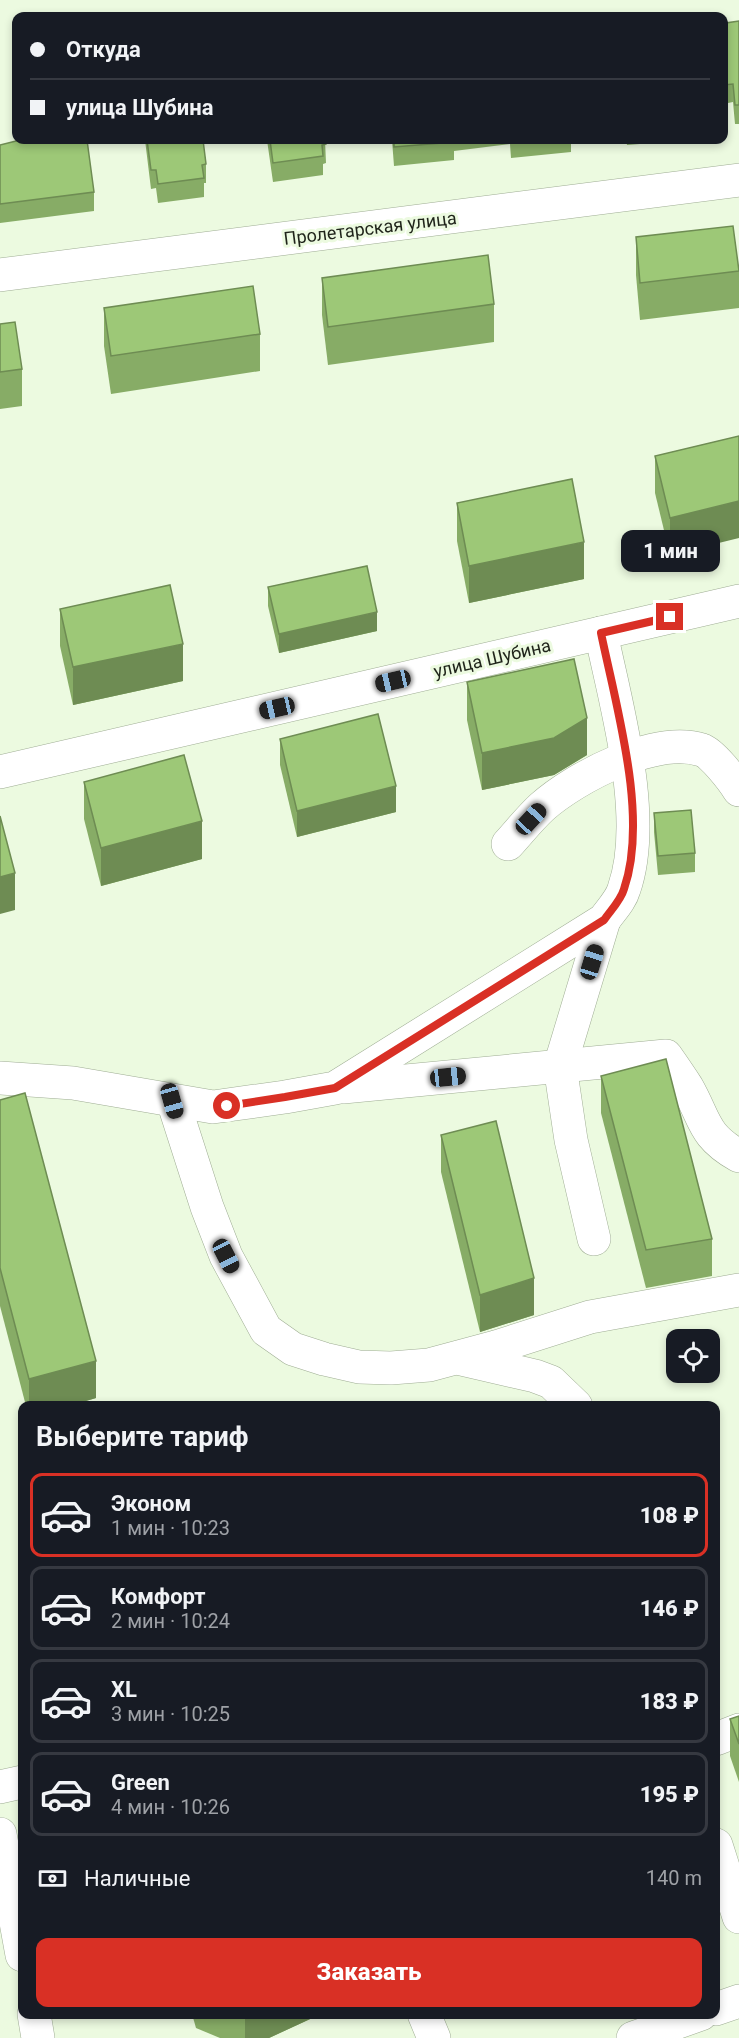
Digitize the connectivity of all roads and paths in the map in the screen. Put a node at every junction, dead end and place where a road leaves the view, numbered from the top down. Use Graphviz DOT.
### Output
graph roads {
  1 [pos="739,180"];
  2 [pos="0,275"];
  3 [pos="739,601"];
  4 [pos="601,633"];
  5 [pos="626,758"];
  6 [pos="0,772"];
  7 [pos="739,790"];
  8 [pos="508,844"];
  9 [pos="604,920"];
  10 [pos="560,1066"];
  11 [pos="0,1078"];
  12 [pos="335,1088"];
  13 [pos="172,1101"];
  14 [pos="739,1156"];
  15 [pos="594,1239"];
  16 [pos="739,1290"];
  17 [pos="456,1358"];
  18 [pos="571,1401"];
  19 [pos="739,1730"];
  20 [pos="720,1737"];
  21 [pos="18,1783"];
  22 [pos="0,1787"];
  23 [pos="0,1834"];
  24 [pos="720,1858"];
  25 [pos="739,1917"];
  26 [pos="18,1933"];
  27 [pos="739,2001"];
  28 [pos="720,2008"];
  29 [pos="35,2019"];
  30 [pos="426,2019"];
  31 [pos="687,2019"];
  32 [pos="38,2038"];
  33 [pos="434,2038"];
  34 [pos="633,2038"];
  1 -- 2 [label="street, Пролетарская улица"];
  3 -- 4 [label="street, улица Шубина"];
  4 -- 5 [label="street"];
  4 -- 6 [label="street, улица Шубина"];
  5 -- 7 [label="street"];
  5 -- 8 [label="street"];
  5 -- 9 [label="street"];
  9 -- 10 [label="street"];
  9 -- 12 [label="street"];
  10 -- 12 [label="street"];
  10 -- 14 [label="street"];
  10 -- 15 [label="street"];
  11 -- 13 [label="street"];
  12 -- 13 [label="street"];
  13 -- 17 [label="street"];
  16 -- 17 [label="street"];
  17 -- 18 [label="street"];
  19 -- 20 [label="street"];
  21 -- 22 [label="street"];
  23 -- 26 [label="street"];
  24 -- 25 [label="street"];
  27 -- 28 [label="street"];
  29 -- 32 [label="street"];
  30 -- 33 [label="street"];
  31 -- 34 [label="street"];
}
